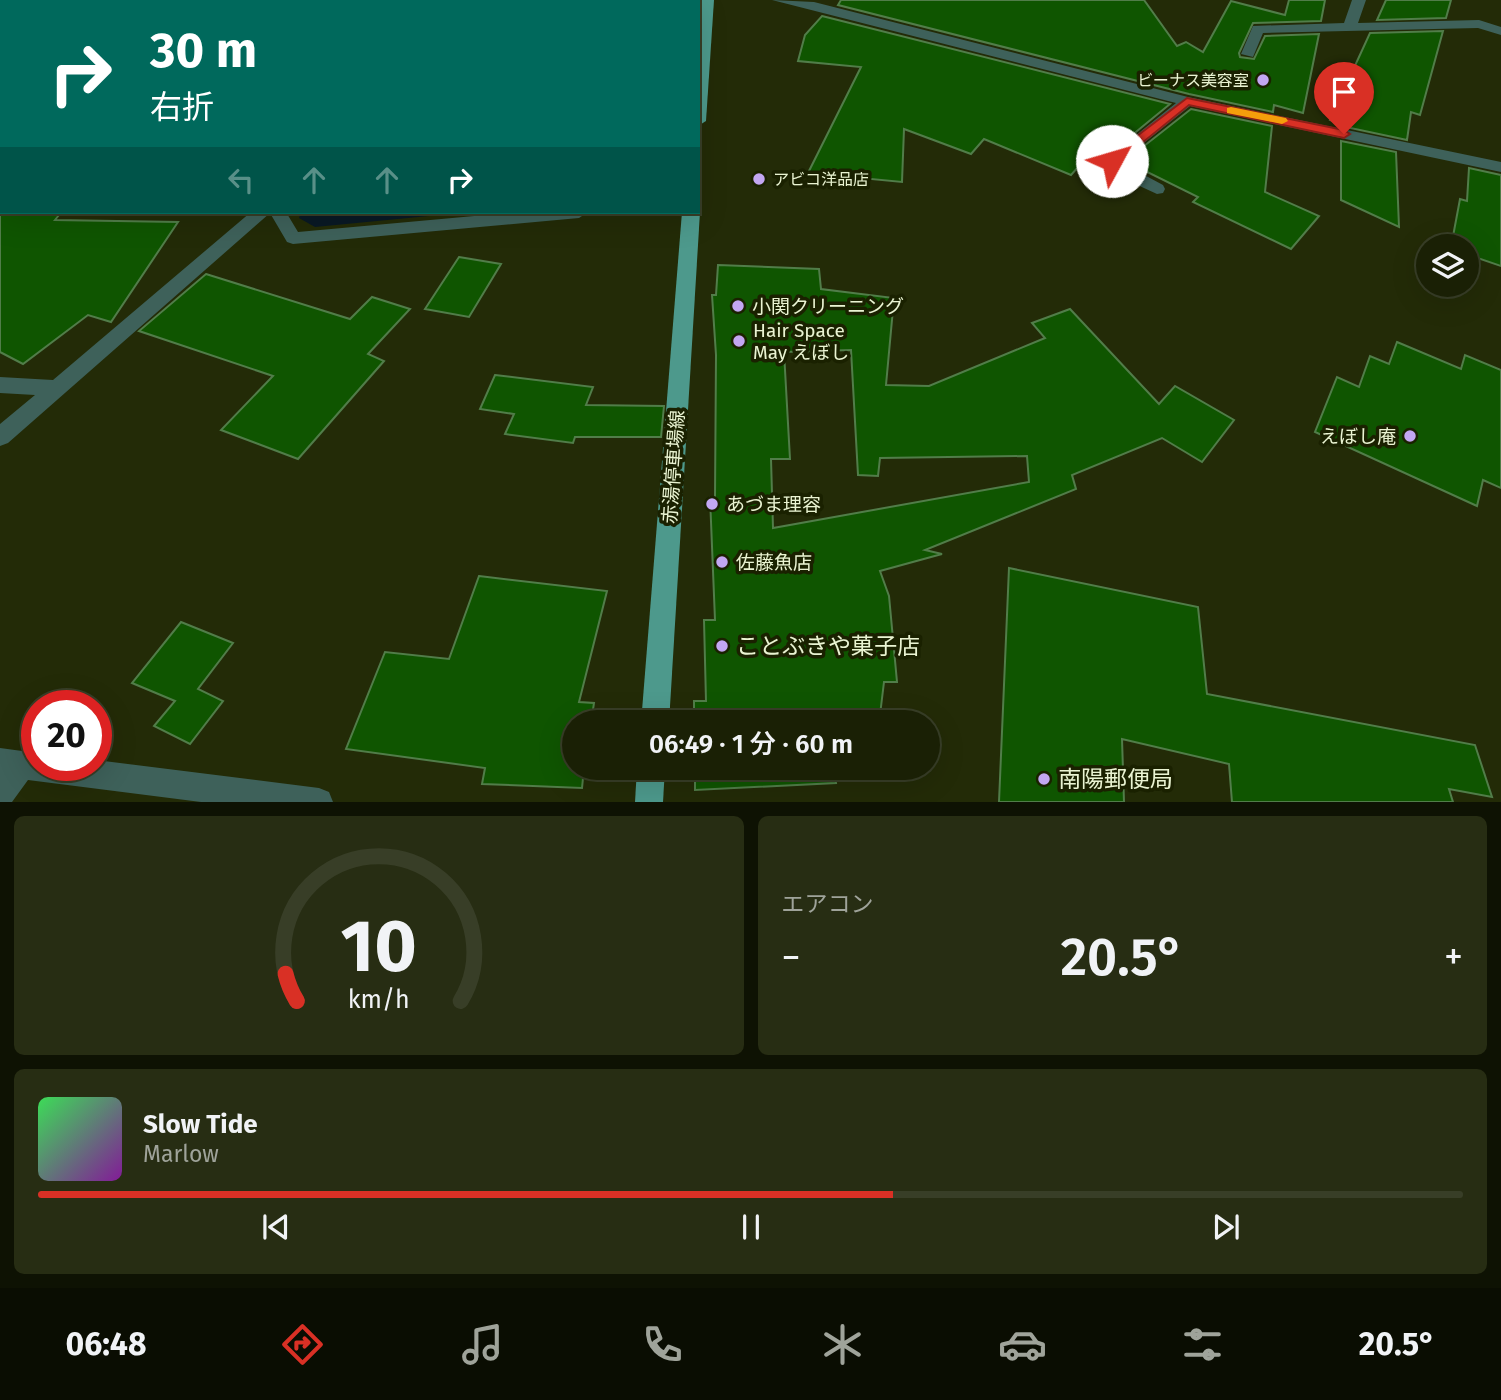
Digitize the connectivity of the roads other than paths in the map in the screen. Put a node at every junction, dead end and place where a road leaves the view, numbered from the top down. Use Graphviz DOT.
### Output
graph roads {
  1 [pos="707,0"];
  2 [pos="779,0"];
  3 [pos="1359,0"];
  4 [pos="1349,28"];
  5 [pos="1501,31"];
  6 [pos="1248,54"];
  7 [pos="700,72"];
  8 [pos="1187,101"];
  9 [pos="1501,167"];
  10 [pos="1157,188"];
  11 [pos="260,214"];
  12 [pos="279,214"];
  13 [pos="557,214"];
  14 [pos="691,214"];
  15 [pos="0,385"];
  16 [pos="56,388"];
  17 [pos="0,437"];
  18 [pos="656,710"];
  19 [pos="11,764"];
  20 [pos="650,780"];
  21 [pos="0,794"];
  22 [pos="319,802"];
  23 [pos="649,802"];
  1 -- 7 [label="main road"];
  2 -- 8 [label="street"];
  3 -- 4 [label="street"];
  4 -- 5 [label="street"];
  4 -- 6 [label="street"];
  8 -- 9 [label="street"];
  8 -- 10 [label="street"];
  11 -- 16 [label="street"];
  12 -- 13 [label="street"];
  14 -- 18 [label="main road, 赤湯停車場線"];
  15 -- 16 [label="street"];
  16 -- 17 [label="street"];
  19 -- 21 [label="street"];
  19 -- 22 [label="street"];
  20 -- 23 [label="main road"];
}
